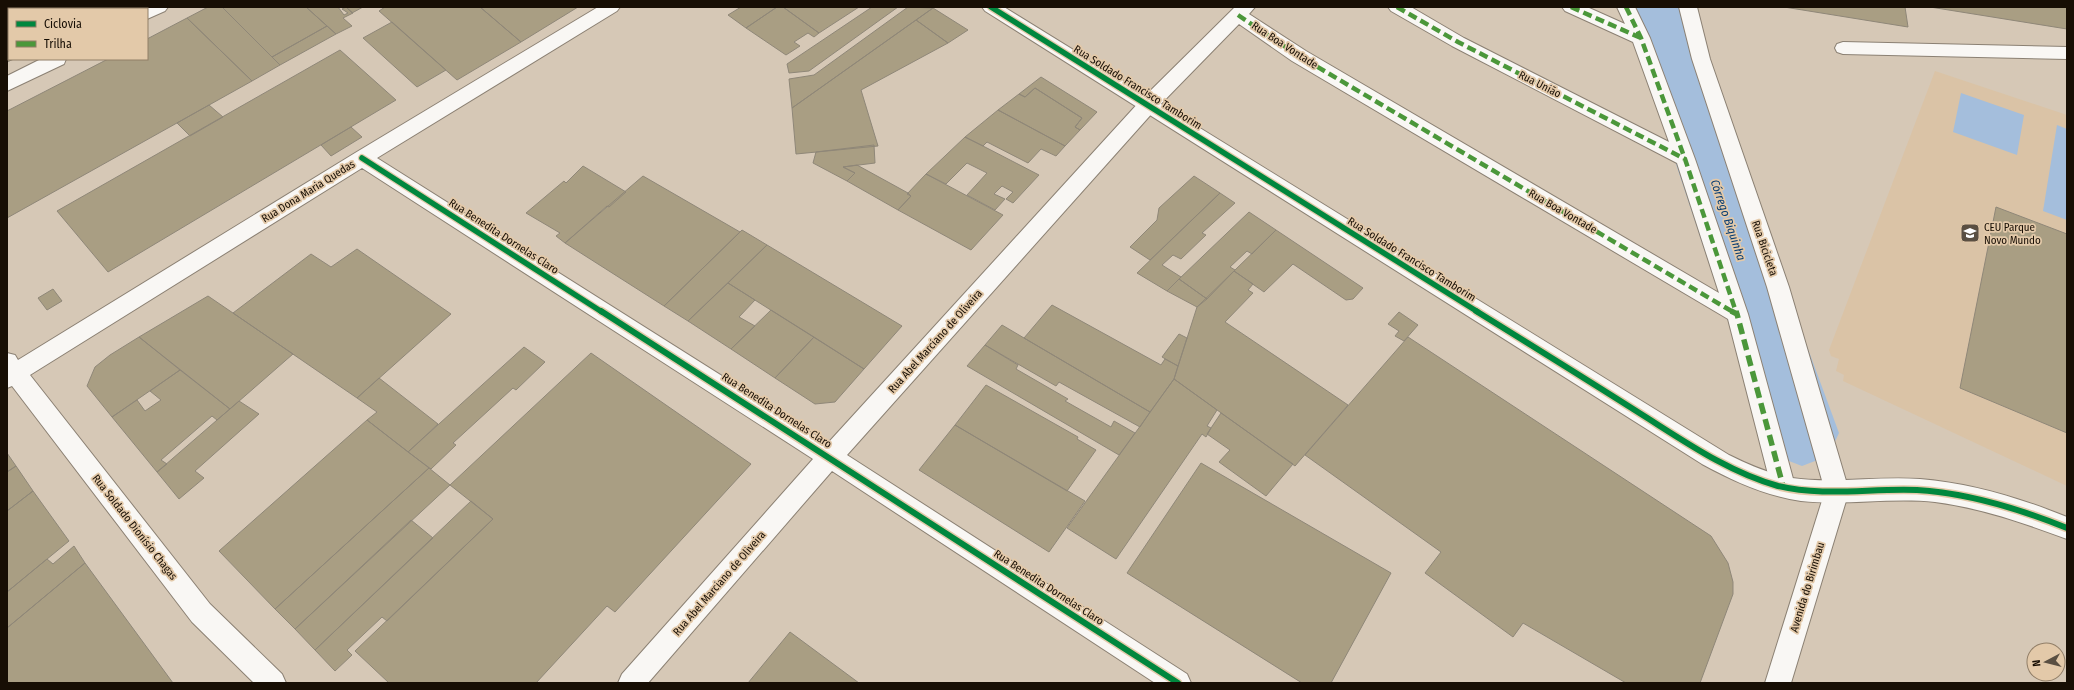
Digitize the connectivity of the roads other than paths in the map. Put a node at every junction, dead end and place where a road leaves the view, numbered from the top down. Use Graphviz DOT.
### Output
graph roads {
  1 [pos="160,7"];
  2 [pos="611,7"];
  3 [pos="991,7"];
  4 [pos="1396,7"];
  5 [pos="1570,7"];
  6 [pos="1626,7"];
  7 [pos="1688,7"];
  8 [pos="1242,11"];
  9 [pos="148,13"];
  10 [pos="1641,38"];
  11 [pos="1843,48"];
  12 [pos="2067,53"];
  13 [pos="55,60"];
  14 [pos="7,84"];
  15 [pos="1148,106"];
  16 [pos="362,158"];
  17 [pos="1685,159"];
  18 [pos="1737,314"];
  19 [pos="10,371"];
  20 [pos="830,457"];
  21 [pos="1783,486"];
  22 [pos="1837,491"];
  23 [pos="2067,528"];
  24 [pos="273,683"];
  25 [pos="631,683"];
  26 [pos="1178,683"];
  27 [pos="1778,683"];
  1 -- 9 [label="street"];
  2 -- 16 [label="street, Rua Dona Maria Quedas"];
  3 -- 15 [label="street, Rua Soldado Francisco Tamborim"];
  4 -- 17 [label="street, Rua União"];
  5 -- 10 [label="street"];
  6 -- 10 [label="street"];
  7 -- 22 [label="street, Rua Bicicleta"];
  8 -- 15 [label="street, Rua Abel Marciano de Oliveira"];
  8 -- 18 [label="street, Rua Boa Vontade"];
  10 -- 17 [label="street"];
  11 -- 12 [label="lane"];
  13 -- 14 [label="street"];
  15 -- 20 [label="street, Rua Abel Marciano de Oliveira"];
  15 -- 21 [label="street, Rua Soldado Francisco Tamborim"];
  16 -- 19 [label="street, Rua Dona Maria Quedas"];
  16 -- 20 [label="street, Rua Benedita Dornelas Claro"];
  17 -- 18 [label="street"];
  18 -- 21 [label="street"];
  19 -- 24 [label="street, Rua Soldado Dionísio Chagas"];
  20 -- 25 [label="street, Rua Abel Marciano de Oliveira"];
  20 -- 26 [label="street, Rua Benedita Dornelas Claro"];
  21 -- 22 [label="street, Rua Soldado Francisco Tamborim"];
  22 -- 23 [label="street, Rua Soldado Francisco Tamborim"];
  22 -- 27 [label="street, Avenida do Birimbau"];
}
